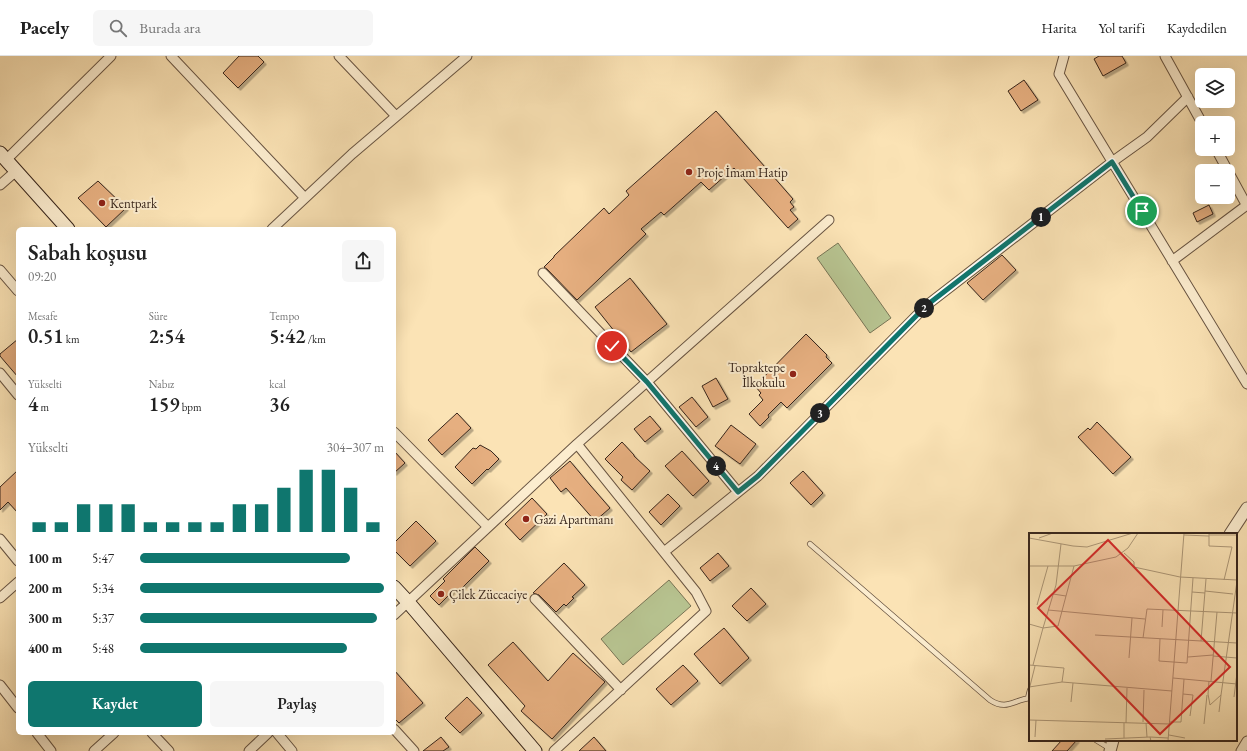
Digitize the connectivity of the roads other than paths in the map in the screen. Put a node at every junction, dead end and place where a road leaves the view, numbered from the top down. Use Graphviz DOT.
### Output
graph roads {
  1 [pos="111,56"];
  2 [pos="171,56"];
  3 [pos="339,56"];
  4 [pos="467,56"];
  5 [pos="1064,56"];
  6 [pos="1165,56"];
  7 [pos="1188,97"];
  8 [pos="396,116"];
  9 [pos="1198,116"];
  10 [pos="3,156"];
  11 [pos="1220,156"];
  12 [pos="1112,162"];
  13 [pos="16,171"];
  14 [pos="0,185"];
  15 [pos="305,198"];
  16 [pos="1247,206"];
  17 [pos="829,220"];
  18 [pos="66,227"];
  19 [pos="274,227"];
  20 [pos="1172,261"];
  21 [pos="0,270"];
  22 [pos="543,273"];
  23 [pos="16,289"];
  24 [pos="0,373"];
  25 [pos="647,382"];
  26 [pos="1247,384"];
  27 [pos="16,393"];
  28 [pos="396,434"];
  29 [pos="577,444"];
  30 [pos="738,492"];
  31 [pos="1247,508"];
  32 [pos="488,527"];
  33 [pos="1231,533"];
  34 [pos="0,539"];
  35 [pos="810,544"];
  36 [pos="664,552"];
  37 [pos="16,559"];
  38 [pos="16,585"];
  39 [pos="396,589"];
  40 [pos="0,598"];
  41 [pos="535,599"];
  42 [pos="408,602"];
  43 [pos="396,613"];
  44 [pos="0,685"];
  45 [pos="620,690"];
  46 [pos="1029,698"];
  47 [pos="16,705"];
  48 [pos="396,731"];
  49 [pos="39,735"];
  50 [pos="112,735"];
  51 [pos="154,735"];
  52 [pos="266,735"];
  53 [pos="279,735"];
  54 [pos="1098,741"];
  55 [pos="1247,741"];
  56 [pos="1112,747"];
  57 [pos="51,751"];
  58 [pos="94,751"];
  59 [pos="169,751"];
  60 [pos="249,751"];
  61 [pos="292,751"];
  62 [pos="414,751"];
  63 [pos="535,751"];
  64 [pos="554,751"];
  65 [pos="1241,751"];
  1 -- 10 [label="street"];
  2 -- 15 [label="street"];
  3 -- 8 [label="street"];
  4 -- 8 [label="street"];
  5 -- 12 [label="street"];
  6 -- 7 [label="street"];
  7 -- 9 [label="street"];
  7 -- 12 [label="street"];
  8 -- 15 [label="street"];
  10 -- 13 [label="main road"];
  11 -- 16 [label="street"];
  12 -- 20 [label="street"];
  12 -- 30 [label="street"];
  13 -- 14 [label="street"];
  13 -- 18 [label="main road"];
  15 -- 19 [label="street"];
  16 -- 20 [label="street"];
  17 -- 25 [label="street"];
  20 -- 26 [label="street"];
  21 -- 23 [label="street"];
  22 -- 25 [label="street"];
  24 -- 27 [label="street"];
  25 -- 29 [label="street"];
  25 -- 30 [label="street"];
  28 -- 32 [label="street"];
  29 -- 32 [label="street"];
  29 -- 36 [label="street"];
  30 -- 36 [label="street"];
  31 -- 33 [label="street"];
  32 -- 42 [label="street"];
  34 -- 37 [label="street"];
  35 -- 46 [label="lane"];
  36 -- 45 [label="street"];
  38 -- 40 [label="street"];
  39 -- 42 [label="main road"];
  41 -- 45 [label="street"];
  42 -- 43 [label="street"];
  42 -- 63 [label="main road"];
  44 -- 47 [label="street"];
  45 -- 64 [label="street"];
  48 -- 62 [label="street"];
  49 -- 57 [label="street"];
  50 -- 58 [label="street"];
  51 -- 59 [label="street"];
  52 -- 60 [label="street"];
  53 -- 61 [label="street"];
  54 -- 56 [label="lane"];
  55 -- 65 [label="street"];
}
